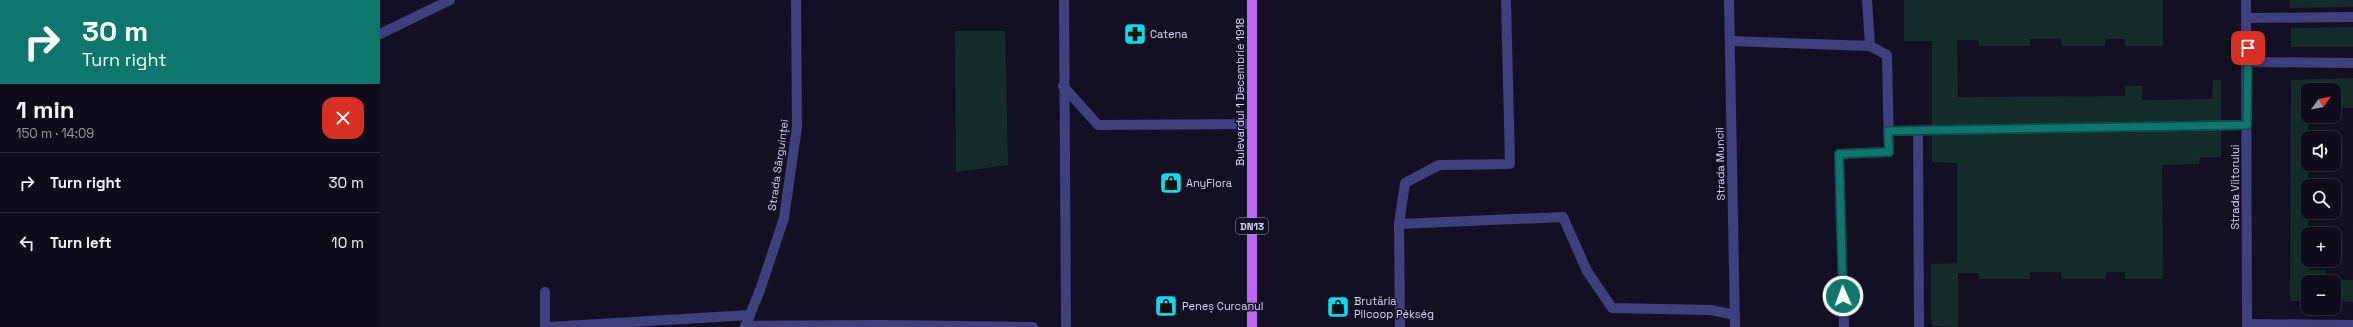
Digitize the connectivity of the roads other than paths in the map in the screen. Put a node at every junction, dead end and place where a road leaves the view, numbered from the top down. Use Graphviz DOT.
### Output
graph roads {
  1 [pos="450,0"];
  2 [pos="796,0"];
  3 [pos="1064,0"];
  4 [pos="1252,0"];
  5 [pos="1506,0"];
  6 [pos="1729,0"];
  7 [pos="1867,0"];
  8 [pos="2246,0"];
  9 [pos="2353,17"];
  10 [pos="2247,18"];
  11 [pos="380,34"];
  12 [pos="1730,41"];
  13 [pos="1870,46"];
  14 [pos="2248,62"];
  15 [pos="2353,63"];
  16 [pos="1063,86"];
  17 [pos="1252,124"];
  18 [pos="2247,125"];
  19 [pos="1918,130"];
  20 [pos="1888,131"];
  21 [pos="1399,224"];
  22 [pos="545,292"];
  23 [pos="750,315"];
  24 [pos="1735,315"];
  25 [pos="2353,325"];
  26 [pos="880,326"];
  27 [pos="2247,326"];
  28 [pos="545,327"];
  29 [pos="548,327"];
  30 [pos="745,327"];
  31 [pos="1033,327"];
  32 [pos="1066,327"];
  33 [pos="1252,327"];
  34 [pos="1400,327"];
  35 [pos="1735,327"];
  36 [pos="1844,327"];
  37 [pos="1919,327"];
  1 -- 11 [label="street"];
  2 -- 23 [label="street, Strada Sârguinței"];
  3 -- 16 [label="street"];
  4 -- 17 [label="main road, Bulevardul 1 Decembrie 1918 / DN13"];
  5 -- 21 [label="street"];
  6 -- 12 [label="street, Strada Muncii"];
  7 -- 13 [label="street"];
  8 -- 10 [label="street, Strada Viitorului"];
  9 -- 10 [label="street"];
  10 -- 14 [label="street, Strada Viitorului"];
  12 -- 13 [label="street"];
  12 -- 24 [label="street, Strada Muncii"];
  13 -- 20 [label="street"];
  14 -- 15 [label="street"];
  14 -- 18 [label="street, Strada Viitorului"];
  16 -- 17 [label="street"];
  16 -- 32 [label="street"];
  17 -- 33 [label="main road, Bulevardul 1 Decembrie 1918 / DN13"];
  18 -- 19 [label="street"];
  18 -- 27 [label="street, Strada Viitorului"];
  19 -- 20 [label="street"];
  19 -- 37 [label="street"];
  20 -- 36 [label="street"];
  21 -- 24 [label="street"];
  21 -- 34 [label="street"];
  22 -- 28 [label="street"];
  23 -- 29 [label="street"];
  23 -- 30 [label="street, Strada Sârguinței"];
  24 -- 35 [label="street, Strada Muncii"];
  25 -- 27 [label="street"];
  26 -- 30 [label="street"];
  26 -- 31 [label="street"];
}
